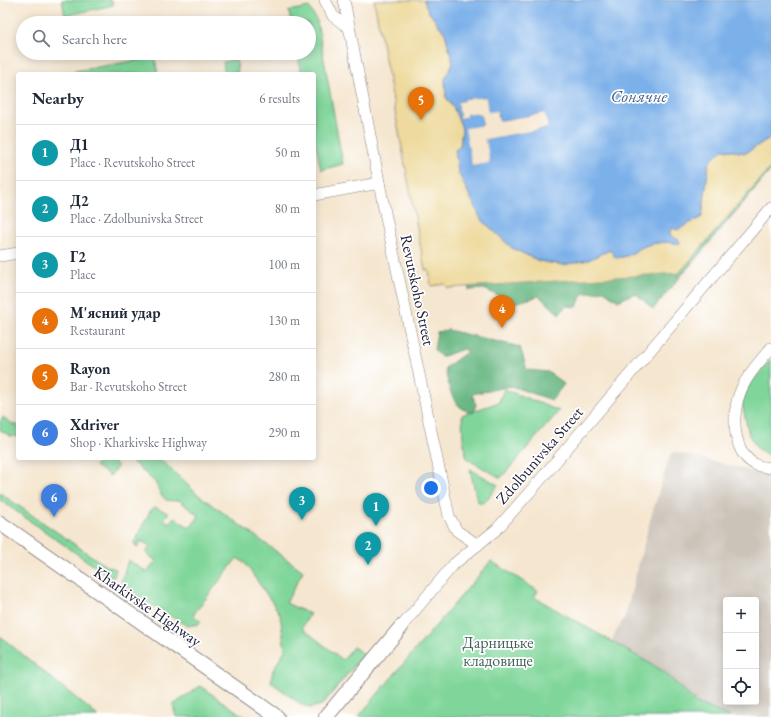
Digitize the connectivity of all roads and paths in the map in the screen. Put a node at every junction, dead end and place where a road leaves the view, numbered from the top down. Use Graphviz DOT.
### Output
graph roads {
  1 [pos="325,0"];
  2 [pos="344,0"];
  3 [pos="349,28"];
  4 [pos="379,183"];
  5 [pos="316,195"];
  6 [pos="771,208"];
  7 [pos="16,253"];
  8 [pos="0,256"];
  9 [pos="771,348"];
  10 [pos="771,468"];
  11 [pos="0,523"];
  12 [pos="478,545"];
  13 [pos="401,627"];
  14 [pos="277,717"];
  15 [pos="326,717"];
  1 -- 3 [label="street"];
  2 -- 3 [label="street, Revutskoho Street"];
  3 -- 4 [label="street, Revutskoho Street"];
  4 -- 5 [label="street"];
  4 -- 12 [label="street, Revutskoho Street"];
  6 -- 12 [label="street, Zdolbunivska Street"];
  7 -- 8 [label="street"];
  9 -- 10 [label="street"];
  11 -- 14 [label="main road, Kharkivske Highway"];
  12 -- 13 [label="street, Zdolbunivska Street"];
  13 -- 15 [label="main road, Zdolbunivska Street"];
}
